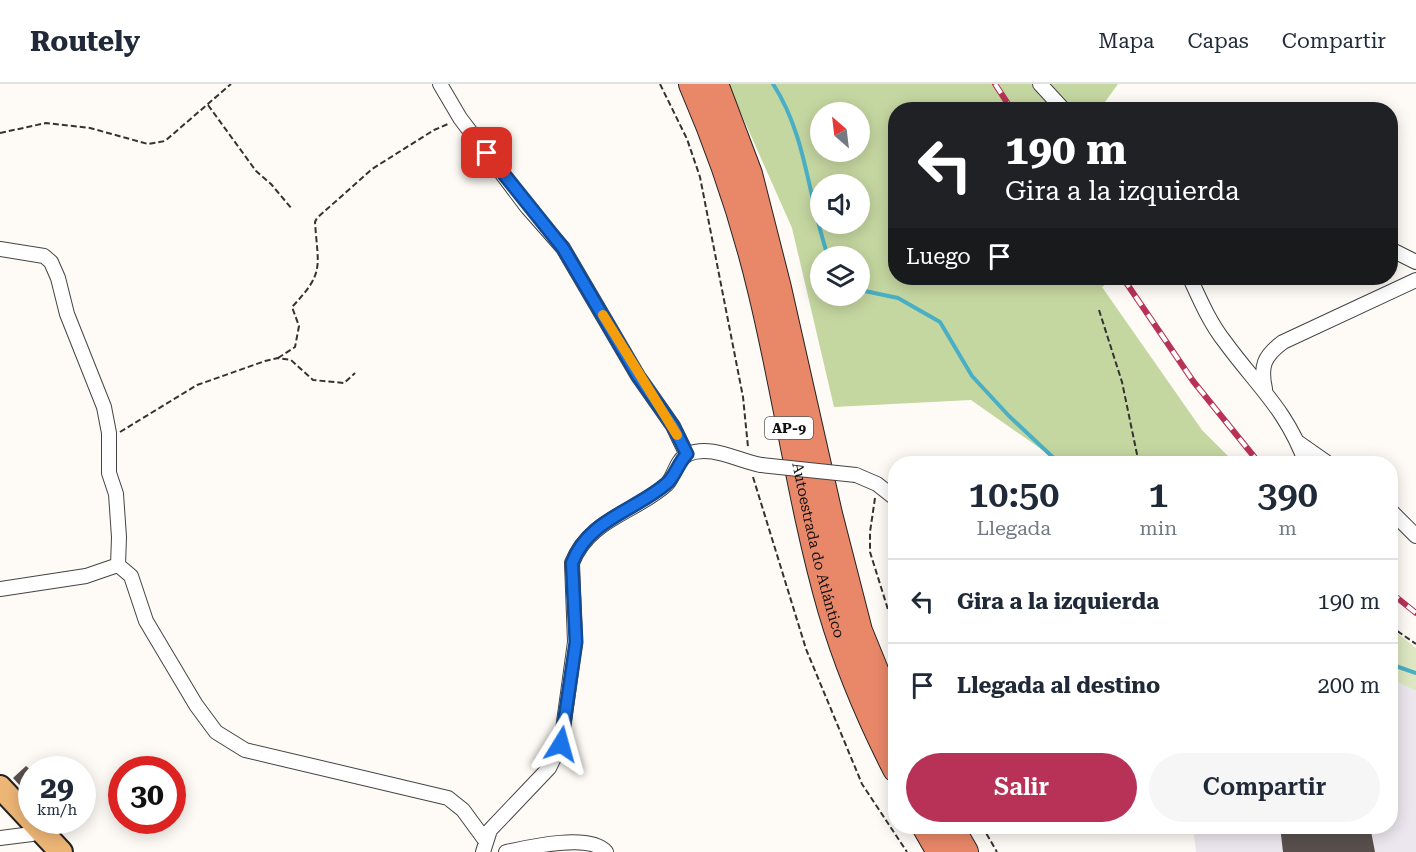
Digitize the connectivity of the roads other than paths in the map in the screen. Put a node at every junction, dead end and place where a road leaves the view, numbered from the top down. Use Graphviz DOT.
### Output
graph roads {
  1 [pos="440,84"];
  2 [pos="693,84"];
  3 [pos="715,84"];
  4 [pos="1040,84"];
  5 [pos="1057,102"];
  6 [pos="0,249"];
  7 [pos="1398,253"];
  8 [pos="1416,262"];
  9 [pos="1416,280"];
  10 [pos="1194,285"];
  11 [pos="1265,389"];
  12 [pos="1299,443"];
  13 [pos="687,454"];
  14 [pos="1303,456"];
  15 [pos="1318,456"];
  16 [pos="888,493"];
  17 [pos="1398,518"];
  18 [pos="1416,536"];
  19 [pos="118,565"];
  20 [pos="0,589"];
  21 [pos="888,702"];
  22 [pos="888,752"];
  23 [pos="0,787"];
  24 [pos="0,798"];
  25 [pos="18,818"];
  26 [pos="32,834"];
  27 [pos="930,834"];
  28 [pos="955,834"];
  29 [pos="0,838"];
  30 [pos="484,846"];
  31 [pos="49,852"];
  32 [pos="62,852"];
  33 [pos="506,852"];
  34 [pos="606,852"];
  35 [pos="940,852"];
  36 [pos="965,852"];
  1 -- 13 [label="street"];
  2 -- 22 [label="highway, Autoestrada do Atlántico / AP-9"];
  3 -- 21 [label="highway, Autoestrada do Atlántico / AP-9"];
  4 -- 5 [label="street"];
  6 -- 19 [label="street"];
  7 -- 8 [label="street"];
  9 -- 11 [label="street"];
  10 -- 11 [label="street"];
  11 -- 12 [label="street"];
  12 -- 14 [label="street"];
  12 -- 15 [label="street"];
  13 -- 16 [label="street, bridge"];
  13 -- 30 [label="street"];
  17 -- 18 [label="street"];
  19 -- 20 [label="street"];
  19 -- 30 [label="street"];
  23 -- 32 [label="main road"];
  24 -- 25 [label="main road"];
  26 -- 29 [label="street"];
  26 -- 31 [label="main road"];
  27 -- 35 [label="highway"];
  28 -- 36 [label="highway"];
  33 -- 34 [label="street"];
}
